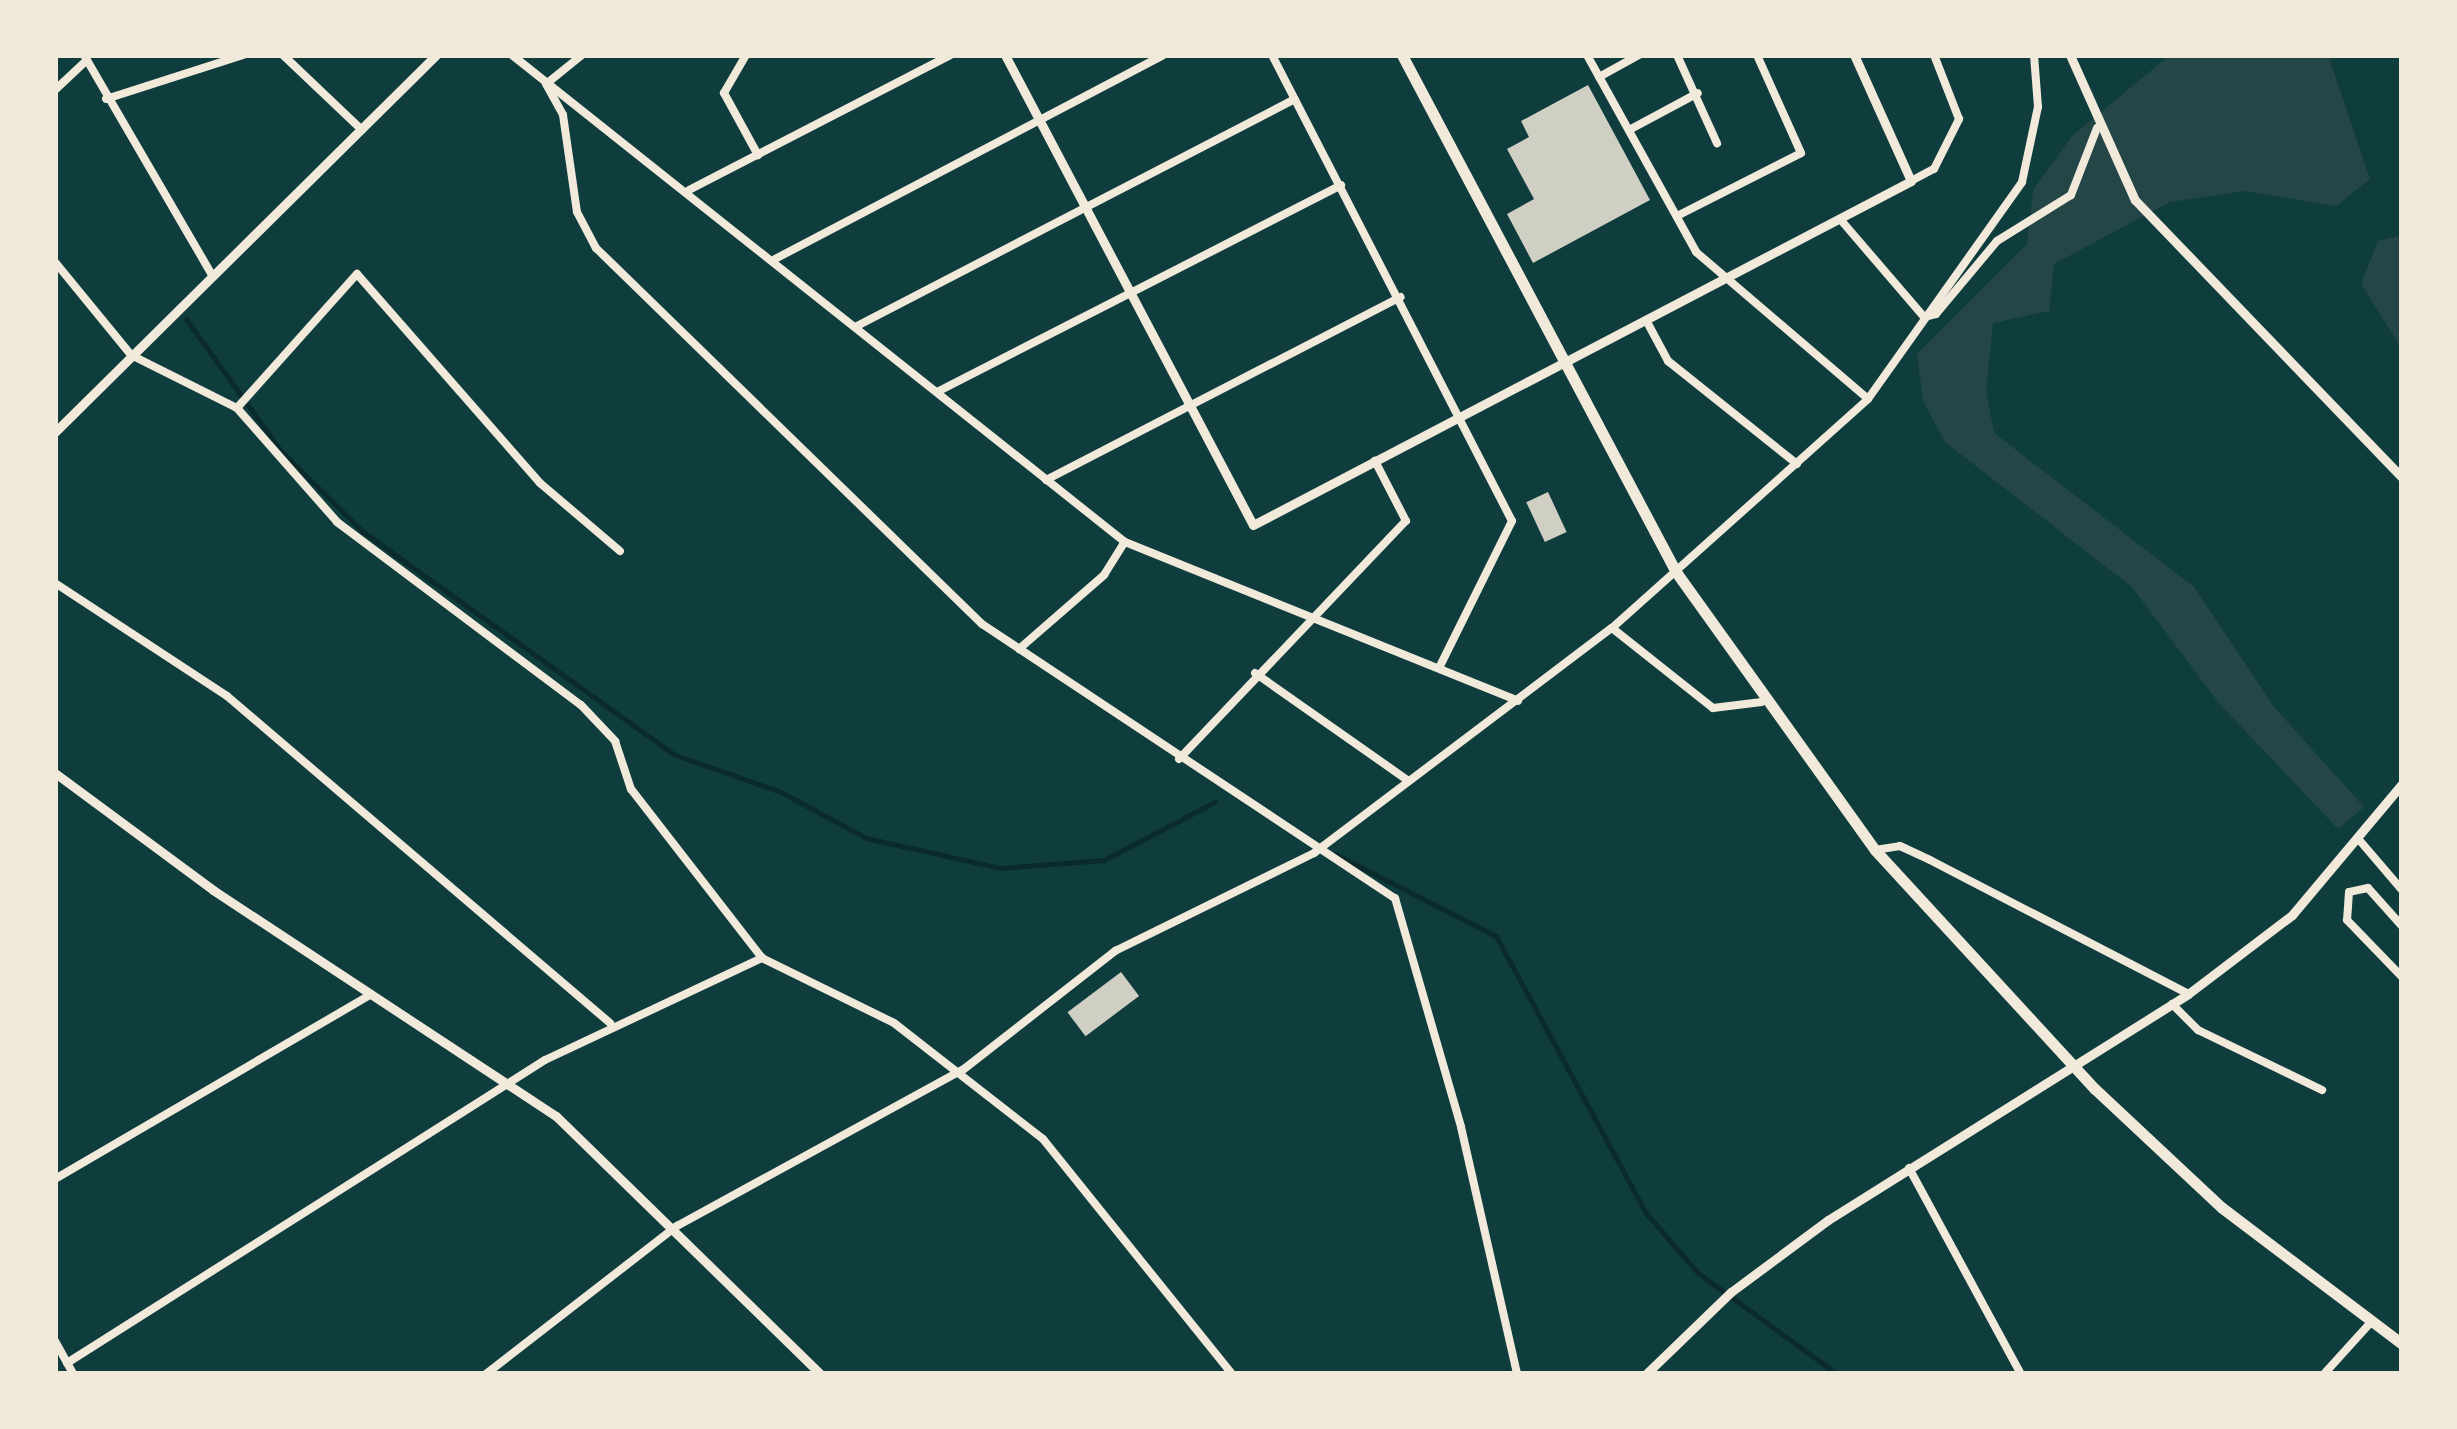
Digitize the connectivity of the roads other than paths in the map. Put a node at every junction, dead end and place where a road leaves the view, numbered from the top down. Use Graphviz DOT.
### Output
graph roads {
  1 [pos="243,55"];
  2 [pos="283,55"];
  3 [pos="436,55"];
  4 [pos="512,55"];
  5 [pos="582,55"];
  6 [pos="746,55"];
  7 [pos="950,55"];
  8 [pos="1006,55"];
  9 [pos="1164,55"];
  10 [pos="1272,55"];
  11 [pos="1402,55"];
  12 [pos="1587,55"];
  13 [pos="1638,55"];
  14 [pos="1677,55"];
  15 [pos="1757,55"];
  16 [pos="1854,55"];
  17 [pos="1934,55"];
  18 [pos="2034,55"];
  19 [pos="2070,55"];
  20 [pos="85,58"];
  21 [pos="1599,77"];
  22 [pos="546,84"];
  23 [pos="55,90"];
  24 [pos="1698,93"];
  25 [pos="106,98"];
  26 [pos="1295,99"];
  27 [pos="1039,119"];
  28 [pos="2096,128"];
  29 [pos="362,130"];
  30 [pos="1630,130"];
  31 [pos="1717,143"];
  32 [pos="758,155"];
  33 [pos="1911,181"];
  34 [pos="1342,185"];
  35 [pos="690,190"];
  36 [pos="1087,204"];
  37 [pos="1677,216"];
  38 [pos="1840,218"];
  39 [pos="775,259"];
  40 [pos="55,262"];
  41 [pos="212,275"];
  42 [pos="1726,278"];
  43 [pos="1130,290"];
  44 [pos="1400,297"];
  45 [pos="1924,318"];
  46 [pos="1646,320"];
  47 [pos="857,326"];
  48 [pos="131,356"];
  49 [pos="1560,360"];
  50 [pos="937,392"];
  51 [pos="1868,399"];
  52 [pos="1190,402"];
  53 [pos="237,408"];
  54 [pos="1461,414"];
  55 [pos="55,432"];
  56 [pos="1375,461"];
  57 [pos="1797,464"];
  58 [pos="2402,477"];
  59 [pos="1046,480"];
  60 [pos="1125,542"];
  61 [pos="620,551"];
  62 [pos="1676,572"];
  63 [pos="55,583"];
  64 [pos="1305,618"];
  65 [pos="1612,628"];
  66 [pos="1019,650"];
  67 [pos="1438,668"];
  68 [pos="1255,673"];
  69 [pos="1518,701"];
  70 [pos="1762,702"];
  71 [pos="1179,759"];
  72 [pos="55,773"];
  73 [pos="1407,780"];
  74 [pos="2402,784"];
  75 [pos="2361,842"];
  76 [pos="1876,850"];
  77 [pos="1314,853"];
  78 [pos="2402,890"];
  79 [pos="2402,926"];
  80 [pos="762,958"];
  81 [pos="2402,976"];
  82 [pos="371,994"];
  83 [pos="2188,994"];
  84 [pos="2172,1004"];
  85 [pos="610,1023"];
  86 [pos="2074,1069"];
  87 [pos="964,1070"];
  88 [pos="509,1083"];
  89 [pos="2322,1090"];
  90 [pos="1909,1168"];
  91 [pos="55,1178"];
  92 [pos="677,1226"];
  93 [pos="2372,1321"];
  94 [pos="55,1341"];
  95 [pos="2402,1344"];
  96 [pos="67,1363"];
  97 [pos="74,1374"];
  98 [pos="486,1374"];
  99 [pos="820,1374"];
  100 [pos="1232,1374"];
  101 [pos="1517,1374"];
  102 [pos="1646,1374"];
  103 [pos="2020,1374"];
  104 [pos="2324,1374"];
  1 -- 25 [label="street"];
  2 -- 29 [label="street"];
  3 -- 29 [label="street"];
  4 -- 22 [label="street"];
  5 -- 22 [label="street"];
  6 -- 32 [label="street"];
  7 -- 32 [label="street"];
  8 -- 27 [label="street"];
  9 -- 27 [label="street"];
  10 -- 26 [label="street"];
  11 -- 49 [label="main road"];
  12 -- 21 [label="street"];
  13 -- 21 [label="street"];
  14 -- 24 [label="street"];
  15 -- 37 [label="street"];
  16 -- 33 [label="street"];
  17 -- 33 [label="street"];
  18 -- 45 [label="street"];
  19 -- 28 [label="street"];
  20 -- 23 [label="street"];
  20 -- 25 [label="street"];
  21 -- 30 [label="street"];
  22 -- 35 [label="street"];
  22 -- 66 [label="street"];
  24 -- 30 [label="street"];
  24 -- 31 [label="street"];
  25 -- 41 [label="street"];
  26 -- 34 [label="street"];
  26 -- 36 [label="street"];
  27 -- 36 [label="street"];
  27 -- 39 [label="street"];
  28 -- 45 [label="street"];
  28 -- 58 [label="street"];
  29 -- 41 [label="street"];
  30 -- 37 [label="street"];
  32 -- 35 [label="street"];
  33 -- 38 [label="street"];
  34 -- 43 [label="street"];
  34 -- 44 [label="street"];
  35 -- 39 [label="street"];
  36 -- 43 [label="street"];
  36 -- 47 [label="street"];
  37 -- 42 [label="street"];
  38 -- 42 [label="street"];
  38 -- 45 [label="street"];
  39 -- 47 [label="street"];
  40 -- 48 [label="street"];
  41 -- 48 [label="street"];
  42 -- 46 [label="street"];
  42 -- 51 [label="street"];
  43 -- 50 [label="street"];
  43 -- 52 [label="street"];
  44 -- 52 [label="street"];
  44 -- 54 [label="street"];
  45 -- 51 [label="street"];
  46 -- 49 [label="street"];
  46 -- 57 [label="street"];
  47 -- 50 [label="street"];
  48 -- 53 [label="street"];
  48 -- 55 [label="street"];
  49 -- 54 [label="street"];
  49 -- 62 [label="main road"];
  50 -- 59 [label="street"];
  51 -- 57 [label="street"];
  52 -- 56 [label="street"];
  52 -- 59 [label="street"];
  53 -- 61 [label="street"];
  53 -- 80 [label="street"];
  54 -- 56 [label="street"];
  54 -- 67 [label="street"];
  56 -- 64 [label="street"];
  57 -- 62 [label="street"];
  59 -- 60 [label="street"];
  60 -- 64 [label="street"];
  60 -- 66 [label="street"];
  62 -- 65 [label="street"];
  62 -- 70 [label="main road"];
  63 -- 85 [label="street"];
  64 -- 67 [label="street"];
  64 -- 68 [label="street"];
  65 -- 69 [label="street"];
  65 -- 70 [label="street"];
  66 -- 71 [label="street"];
  67 -- 69 [label="street"];
  68 -- 71 [label="street"];
  68 -- 73 [label="street"];
  69 -- 73 [label="street"];
  70 -- 76 [label="main road"];
  71 -- 77 [label="street"];
  72 -- 82 [label="street"];
  73 -- 77 [label="street"];
  74 -- 75 [label="street"];
  75 -- 78 [label="street"];
  75 -- 83 [label="street"];
  76 -- 83 [label="street"];
  76 -- 86 [label="main road"];
  77 -- 87 [label="street"];
  77 -- 101 [label="street"];
  79 -- 81 [label="street"];
  80 -- 85 [label="street"];
  80 -- 87 [label="street"];
  82 -- 88 [label="street"];
  82 -- 91 [label="street"];
  83 -- 84 [label="street"];
  84 -- 86 [label="street"];
  84 -- 89 [label="street"];
  85 -- 88 [label="street"];
  86 -- 90 [label="street"];
  86 -- 93 [label="main road"];
  87 -- 92 [label="street"];
  87 -- 100 [label="street"];
  88 -- 92 [label="street"];
  88 -- 96 [label="street"];
  90 -- 102 [label="street"];
  90 -- 103 [label="street"];
  92 -- 98 [label="street"];
  92 -- 99 [label="street"];
  93 -- 95 [label="main road"];
  93 -- 104 [label="street"];
  94 -- 96 [label="street"];
  96 -- 97 [label="street"];
}
